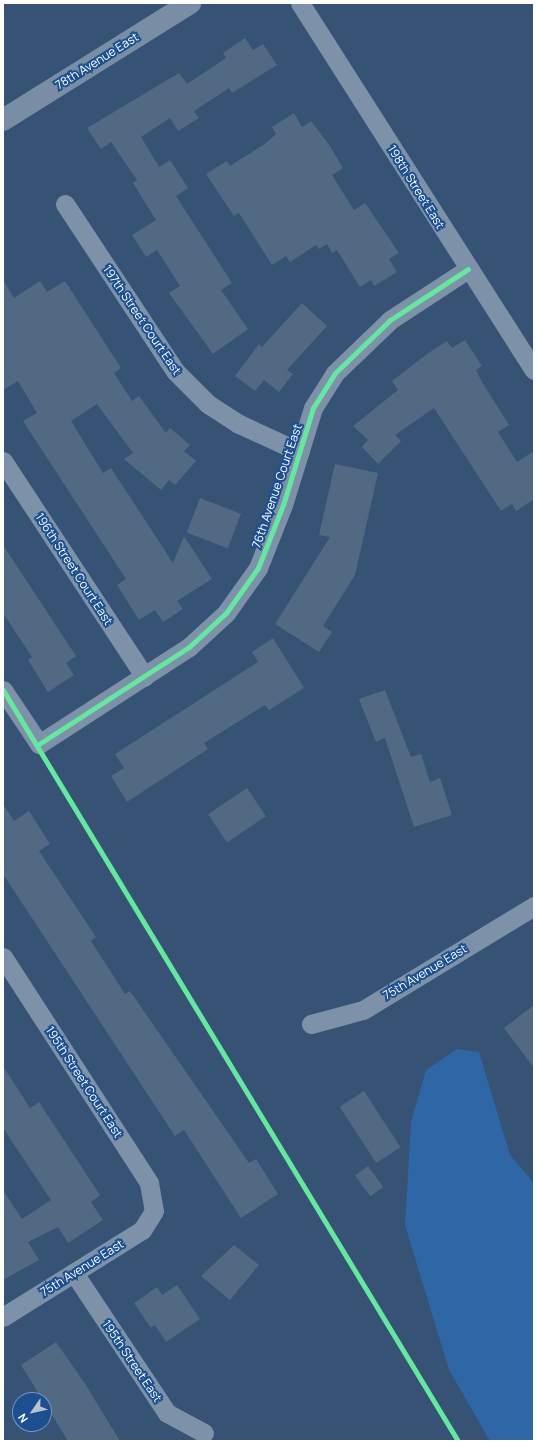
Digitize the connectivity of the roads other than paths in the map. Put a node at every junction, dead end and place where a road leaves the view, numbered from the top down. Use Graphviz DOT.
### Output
graph roads {
  1 [pos="190,3"];
  2 [pos="300,3"];
  3 [pos="3,120"];
  4 [pos="65,204"];
  5 [pos="468,269"];
  6 [pos="534,370"];
  7 [pos="300,452"];
  8 [pos="3,461"];
  9 [pos="145,677"];
  10 [pos="3,690"];
  11 [pos="534,906"];
  12 [pos="3,957"];
  13 [pos="311,1024"];
  14 [pos="154,1212"];
  15 [pos="74,1273"];
  16 [pos="3,1318"];
  17 [pos="204,1433"];
  1 -- 3 [label="street, 78th Avenue East"];
  2 -- 5 [label="street, 198th Street East"];
  4 -- 7 [label="street, 197th Street Court East"];
  5 -- 6 [label="street, 198th Street East"];
  5 -- 7 [label="street, 76th Avenue Court East"];
  7 -- 9 [label="street, 76th Avenue Court East"];
  8 -- 9 [label="street, 196th Street Court East"];
  9 -- 10 [label="street, 76th Avenue Court East"];
  11 -- 13 [label="street, 75th Avenue East"];
  12 -- 14 [label="street, 195th Street Court East"];
  14 -- 15 [label="street, 75th Avenue East"];
  15 -- 16 [label="street, 75th Avenue East"];
  15 -- 17 [label="street, 195th Street East"];
}
